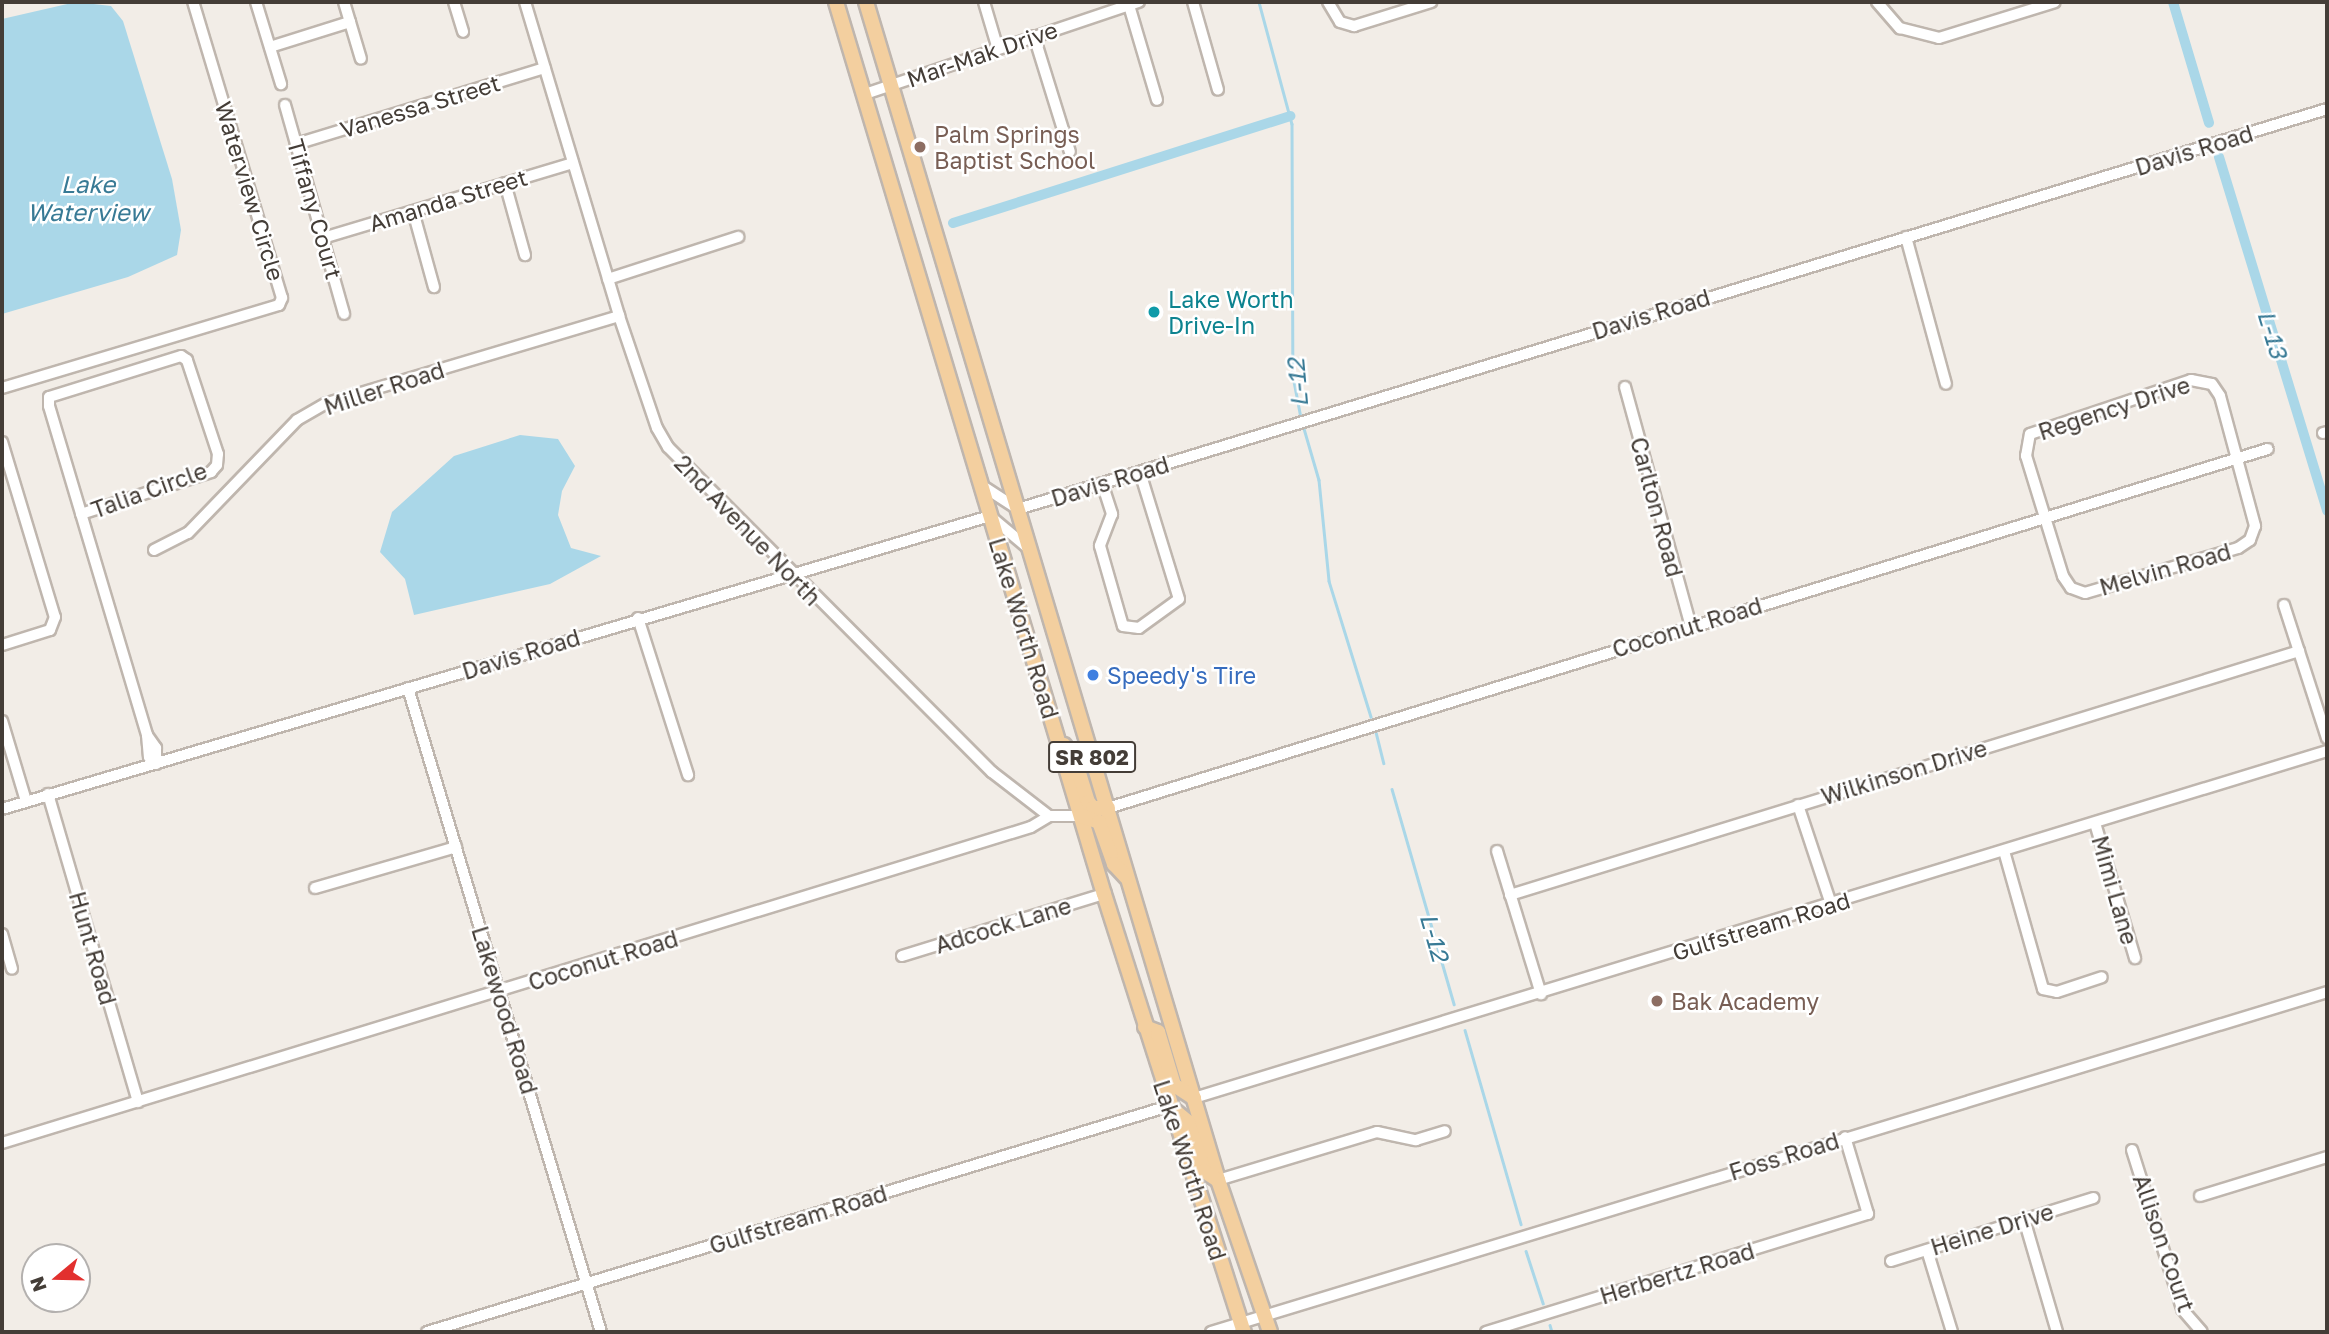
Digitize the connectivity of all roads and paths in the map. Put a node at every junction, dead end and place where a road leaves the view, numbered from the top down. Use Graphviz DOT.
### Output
graph roads {
  1 [pos="193,2"];
  2 [pos="256,2"];
  3 [pos="344,2"];
  4 [pos="454,2"];
  5 [pos="525,2"];
  6 [pos="836,2"];
  7 [pos="866,2"];
  8 [pos="984,2"];
  9 [pos="1193,2"];
  10 [pos="1328,2"];
  11 [pos="1431,2"];
  12 [pos="1877,2"];
  13 [pos="2055,2"];
  14 [pos="1132,3"];
  15 [pos="350,22"];
  16 [pos="463,32"];
  17 [pos="1034,36"];
  18 [pos="997,46"];
  19 [pos="270,47"];
  20 [pos="361,59"];
  21 [pos="545,68"];
  22 [pos="281,83"];
  23 [pos="891,86"];
  24 [pos="1217,90"];
  25 [pos="864,93"];
  26 [pos="1157,100"];
  27 [pos="285,105"];
  28 [pos="2327,109"];
  29 [pos="296,144"];
  30 [pos="1070,152"];
  31 [pos="573,163"];
  32 [pos="505,183"];
  33 [pos="413,211"];
  34 [pos="323,237"];
  35 [pos="738,237"];
  36 [pos="1906,237"];
  37 [pos="525,255"];
  38 [pos="608,279"];
  39 [pos="435,287"];
  40 [pos="344,314"];
  41 [pos="619,316"];
  42 [pos="1946,384"];
  43 [pos="1625,387"];
  44 [pos="2,388"];
  45 [pos="2,442"];
  46 [pos="2268,449"];
  47 [pos="2237,458"];
  48 [pos="1140,472"];
  49 [pos="1102,483"];
  50 [pos="981,485"];
  51 [pos="1018,509"];
  52 [pos="81,514"];
  53 [pos="990,516"];
  54 [pos="2045,517"];
  55 [pos="154,550"];
  56 [pos="1030,550"];
  57 [pos="790,574"];
  58 [pos="2284,605"];
  59 [pos="638,618"];
  60 [pos="1691,626"];
  61 [pos="2,645"];
  62 [pos="2299,651"];
  63 [pos="408,688"];
  64 [pos="2,723"];
  65 [pos="1057,736"];
  66 [pos="2327,738"];
  67 [pos="2327,751"];
  68 [pos="156,764"];
  69 [pos="688,775"];
  70 [pos="48,794"];
  71 [pos="26,801"];
  72 [pos="1798,805"];
  73 [pos="1108,808"];
  74 [pos="2,809"];
  75 [pos="1049,816"];
  76 [pos="1081,816"];
  77 [pos="2095,823"];
  78 [pos="456,847"];
  79 [pos="1497,851"];
  80 [pos="2004,851"];
  81 [pos="1129,881"];
  82 [pos="315,888"];
  83 [pos="1104,894"];
  84 [pos="1510,895"];
  85 [pos="1831,904"];
  86 [pos="2,934"];
  87 [pos="902,956"];
  88 [pos="2135,957"];
  89 [pos="12,969"];
  90 [pos="2102,977"];
  91 [pos="500,992"];
  92 [pos="2327,992"];
  93 [pos="1541,994"];
  94 [pos="1145,1027"];
  95 [pos="1194,1098"];
  96 [pos="138,1102"];
  97 [pos="1169,1106"];
  98 [pos="1446,1131"];
  99 [pos="1845,1137"];
  100 [pos="2,1143"];
  101 [pos="2132,1150"];
  102 [pos="2327,1157"];
  103 [pos="1218,1180"];
  104 [pos="2200,1196"];
  105 [pos="2093,1198"];
  106 [pos="2024,1219"];
  107 [pos="1927,1250"];
  108 [pos="1891,1261"];
  109 [pos="586,1283"];
  110 [pos="1265,1318"];
  111 [pos="1242,1328"];
  112 [pos="427,1332"];
  113 [pos="601,1332"];
  114 [pos="1211,1332"];
  115 [pos="1270,1332"];
  116 [pos="1486,1332"];
  117 [pos="1952,1332"];
  118 [pos="2057,1332"];
  119 [pos="2202,1332"];
  1 -- 44 [label="street, Waterview Circle"];
  2 -- 19 [label="street"];
  3 -- 15 [label="street"];
  4 -- 16 [label="street"];
  5 -- 21 [label="street, 2nd Avenue North"];
  6 -- 25 [label="main road, Lake Worth Road / SR 802"];
  7 -- 23 [label="main road, Lake Worth Road / SR 802"];
  8 -- 18 [label="street"];
  9 -- 24 [label="street"];
  10 -- 11 [label="street"];
  12 -- 13 [label="street"];
  14 -- 17 [label="street, Mar-Mak Drive"];
  14 -- 26 [label="street"];
  15 -- 19 [label="street"];
  15 -- 20 [label="street"];
  17 -- 18 [label="street, Mar-Mak Drive"];
  17 -- 30 [label="street"];
  18 -- 23 [label="street, Mar-Mak Drive"];
  19 -- 22 [label="street"];
  21 -- 29 [label="street, Vanessa Street"];
  21 -- 31 [label="street, 2nd Avenue North"];
  23 -- 25 [label="street, Mar-Mak Drive"];
  23 -- 51 [label="main road, Lake Worth Road / SR 802"];
  25 -- 50 [label="main road, Lake Worth Road / SR 802"];
  27 -- 29 [label="street, Tiffany Court"];
  28 -- 36 [label="street, Davis Road"];
  29 -- 34 [label="street, Tiffany Court"];
  31 -- 32 [label="street, Amanda Street"];
  31 -- 38 [label="street, 2nd Avenue North"];
  32 -- 33 [label="street, Amanda Street"];
  32 -- 37 [label="street"];
  33 -- 34 [label="street, Amanda Street"];
  33 -- 39 [label="street"];
  34 -- 40 [label="street, Tiffany Court"];
  35 -- 38 [label="street"];
  36 -- 42 [label="street"];
  36 -- 48 [label="street, Davis Road"];
  38 -- 41 [label="street, 2nd Avenue North"];
  41 -- 55 [label="street, Miller Road"];
  41 -- 57 [label="street, 2nd Avenue North"];
  43 -- 60 [label="street, Carlton Road"];
  45 -- 61 [label="street"];
  46 -- 47 [label="street, Coconut Road"];
  47 -- 54 [label="street, Coconut Road"];
  47 -- 54 [label="street, Melvin Road"];
  47 -- 54 [label="street, Regency Drive"];
  48 -- 49 [label="street, Davis Road"];
  48 -- 49 [label="street"];
  49 -- 51 [label="street, Davis Road"];
  50 -- 51 [label="street"];
  50 -- 53 [label="main road, Lake Worth Road / SR 802"];
  51 -- 56 [label="main road, Lake Worth Road / SR 802"];
  52 -- 52 [label="street, Talia Circle"];
  52 -- 68 [label="street, Talia Circle"];
  53 -- 56 [label="street"];
  53 -- 57 [label="street, Davis Road"];
  53 -- 65 [label="main road, Lake Worth Road / SR 802"];
  54 -- 60 [label="street, Coconut Road"];
  56 -- 73 [label="main road, Lake Worth Road / SR 802"];
  57 -- 59 [label="street, Davis Road"];
  57 -- 75 [label="street, 2nd Avenue North"];
  58 -- 62 [label="street"];
  59 -- 63 [label="street, Davis Road"];
  59 -- 69 [label="street"];
  60 -- 73 [label="street, Coconut Road"];
  62 -- 66 [label="street"];
  62 -- 72 [label="street, Wilkinson Drive"];
  63 -- 68 [label="street, Davis Road"];
  63 -- 78 [label="street, Lakewood Road"];
  64 -- 71 [label="street"];
  65 -- 73 [label="main road"];
  65 -- 76 [label="main road, Lake Worth Road / SR 802"];
  67 -- 77 [label="street, Gulfstream Road"];
  68 -- 70 [label="street, Davis Road"];
  70 -- 71 [label="street, Davis Road"];
  70 -- 96 [label="street, Hunt Road"];
  71 -- 74 [label="street, Davis Road"];
  72 -- 84 [label="street, Wilkinson Drive"];
  72 -- 85 [label="street"];
  73 -- 81 [label="main road, Lake Worth Road / SR 802"];
  75 -- 76 [label="street, Coconut Road"];
  75 -- 91 [label="street, Coconut Road"];
  76 -- 81 [label="main road"];
  76 -- 83 [label="main road, Lake Worth Road / SR 802"];
  77 -- 80 [label="street, Gulfstream Road"];
  77 -- 88 [label="street, Mimi Lane"];
  78 -- 82 [label="street"];
  78 -- 91 [label="street, Lakewood Road"];
  79 -- 84 [label="street"];
  80 -- 85 [label="street, Gulfstream Road"];
  80 -- 90 [label="street"];
  81 -- 95 [label="main road, Lake Worth Road / SR 802"];
  83 -- 87 [label="street, Adcock Lane"];
  83 -- 94 [label="main road, Lake Worth Road / SR 802"];
  84 -- 93 [label="street"];
  85 -- 93 [label="street, Gulfstream Road"];
  86 -- 89 [label="street"];
  91 -- 96 [label="street, Coconut Road"];
  91 -- 109 [label="street, Lakewood Road"];
  92 -- 99 [label="street, Foss Road"];
  93 -- 95 [label="street, Gulfstream Road"];
  94 -- 95 [label="main road"];
  94 -- 97 [label="main road, Lake Worth Road / SR 802"];
  95 -- 103 [label="main road, Lake Worth Road / SR 802"];
  96 -- 100 [label="street, Coconut Road"];
  97 -- 103 [label="main road"];
  97 -- 109 [label="street, Gulfstream Road"];
  97 -- 111 [label="main road, Lake Worth Road / SR 802"];
  98 -- 103 [label="street"];
  99 -- 110 [label="street, Foss Road"];
  99 -- 116 [label="street, Herbertz Road"];
  101 -- 119 [label="street, Allison Court"];
  102 -- 104 [label="street"];
  103 -- 110 [label="main road, Lake Worth Road / SR 802"];
  105 -- 106 [label="street, Heine Drive"];
  106 -- 107 [label="street, Heine Drive"];
  106 -- 118 [label="street"];
  107 -- 108 [label="street, Heine Drive"];
  107 -- 117 [label="street"];
  109 -- 112 [label="street, Gulfstream Road"];
  109 -- 113 [label="street, Lakewood Road"];
  110 -- 111 [label="street, Foss Road"];
  110 -- 115 [label="main road, Lake Worth Road / SR 802"];
  111 -- 114 [label="street, Foss Road"];
}
